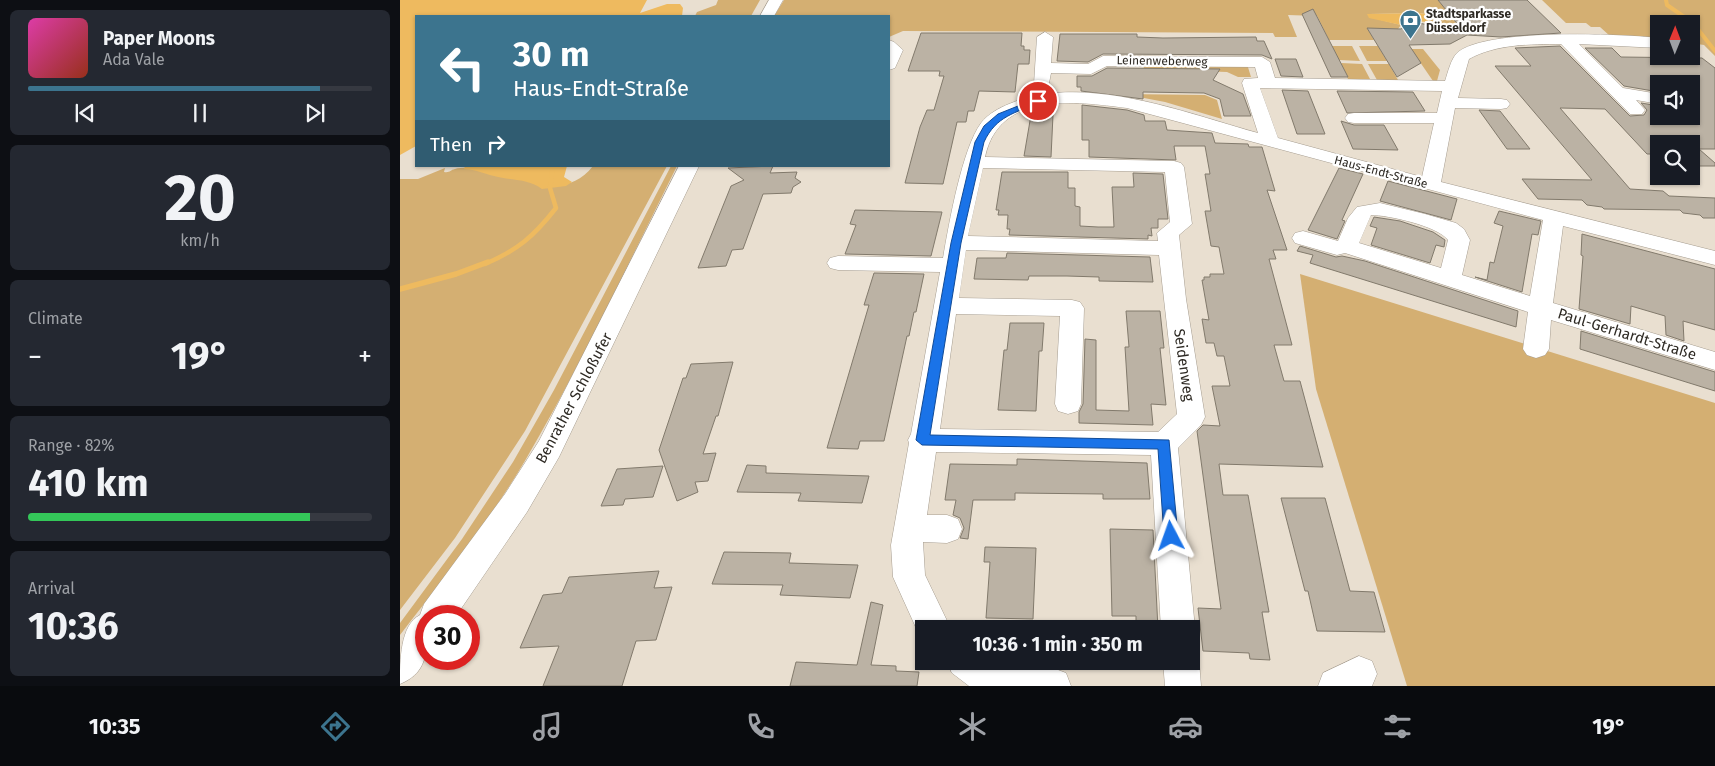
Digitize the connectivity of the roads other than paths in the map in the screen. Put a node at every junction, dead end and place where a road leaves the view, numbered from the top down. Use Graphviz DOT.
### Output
graph roads {
  1 [pos="776,0"];
  2 [pos="768,15"];
  3 [pos="1045,37"];
  4 [pos="1564,38"];
  5 [pos="1650,42"];
  6 [pos="1043,68"];
  7 [pos="1268,83"];
  8 [pos="1618,92"];
  9 [pos="1650,97"];
  10 [pos="1046,99"];
  11 [pos="1449,103"];
  12 [pos="1501,104"];
  13 [pos="1636,110"];
  14 [pos="1354,118"];
  15 [pos="1270,142"];
  16 [pos="974,162"];
  17 [pos="689,167"];
  18 [pos="1430,185"];
  19 [pos="1554,217"];
  20 [pos="1303,238"];
  21 [pos="956,243"];
  22 [pos="1346,246"];
  23 [pos="1170,248"];
  24 [pos="1715,258"];
  25 [pos="838,263"];
  26 [pos="953,265"];
  27 [pos="1449,280"];
  28 [pos="946,306"];
  29 [pos="1540,308"];
  30 [pos="1536,349"];
  31 [pos="1715,361"];
  32 [pos="1068,404"];
  33 [pos="922,440"];
  34 [pos="1164,444"];
  35 [pos="909,528"];
  36 [pos="947,529"];
  37 [pos="444,605"];
  38 [pos="930,620"];
  39 [pos="1177,620"];
  40 [pos="415,645"];
  41 [pos="400,666"];
  42 [pos="976,670"];
  43 [pos="1182,670"];
  44 [pos="995,685"];
  45 [pos="1053,686"];
  46 [pos="1183,686"];
  1 -- 2 [label="street"];
  3 -- 6 [label="street"];
  4 -- 5 [label="street"];
  4 -- 8 [label="street"];
  4 -- 11 [label="street"];
  6 -- 7 [label="street, Leinenweberweg"];
  6 -- 10 [label="street"];
  7 -- 11 [label="street"];
  7 -- 15 [label="street"];
  8 -- 9 [label="street"];
  8 -- 13 [label="street"];
  10 -- 15 [label="street, Haus-Endt-Straße"];
  10 -- 16 [label="street, Haus-Endt-Straße"];
  11 -- 12 [label="street"];
  11 -- 14 [label="street"];
  11 -- 18 [label="street"];
  15 -- 18 [label="street, Haus-Endt-Straße"];
  16 -- 21 [label="street, Haus-Endt-Straße"];
  16 -- 23 [label="street, Seidenweg"];
  17 -- 37 [label="street, Benrather Schloßufer"];
  18 -- 19 [label="street, Haus-Endt-Straße"];
  19 -- 24 [label="street, Haus-Endt-Straße"];
  19 -- 29 [label="street, Paul-Gerhardt-Straße"];
  20 -- 22 [label="street, Paul-Gerhardt-Straße"];
  21 -- 23 [label="street"];
  21 -- 26 [label="street, Haus-Endt-Straße"];
  22 -- 27 [label="street, Paul-Gerhardt-Straße"];
  22 -- 27 [label="street"];
  23 -- 34 [label="street, Seidenweg"];
  25 -- 26 [label="street"];
  26 -- 28 [label="street, Haus-Endt-Straße"];
  27 -- 29 [label="street, Paul-Gerhardt-Straße"];
  28 -- 32 [label="street"];
  28 -- 33 [label="street, Haus-Endt-Straße"];
  29 -- 30 [label="street, Paul-Gerhardt-Straße"];
  29 -- 31 [label="street, Paul-Gerhardt-Straße"];
  33 -- 34 [label="street"];
  33 -- 35 [label="street, Haus-Endt-Straße"];
  34 -- 39 [label="street"];
  35 -- 36 [label="street"];
  35 -- 38 [label="street, Haus-Endt-Straße"];
  40 -- 41 [label="street"];
  42 -- 44 [label="street"];
  43 -- 46 [label="street"];
  44 -- 45 [label="street"];
}
